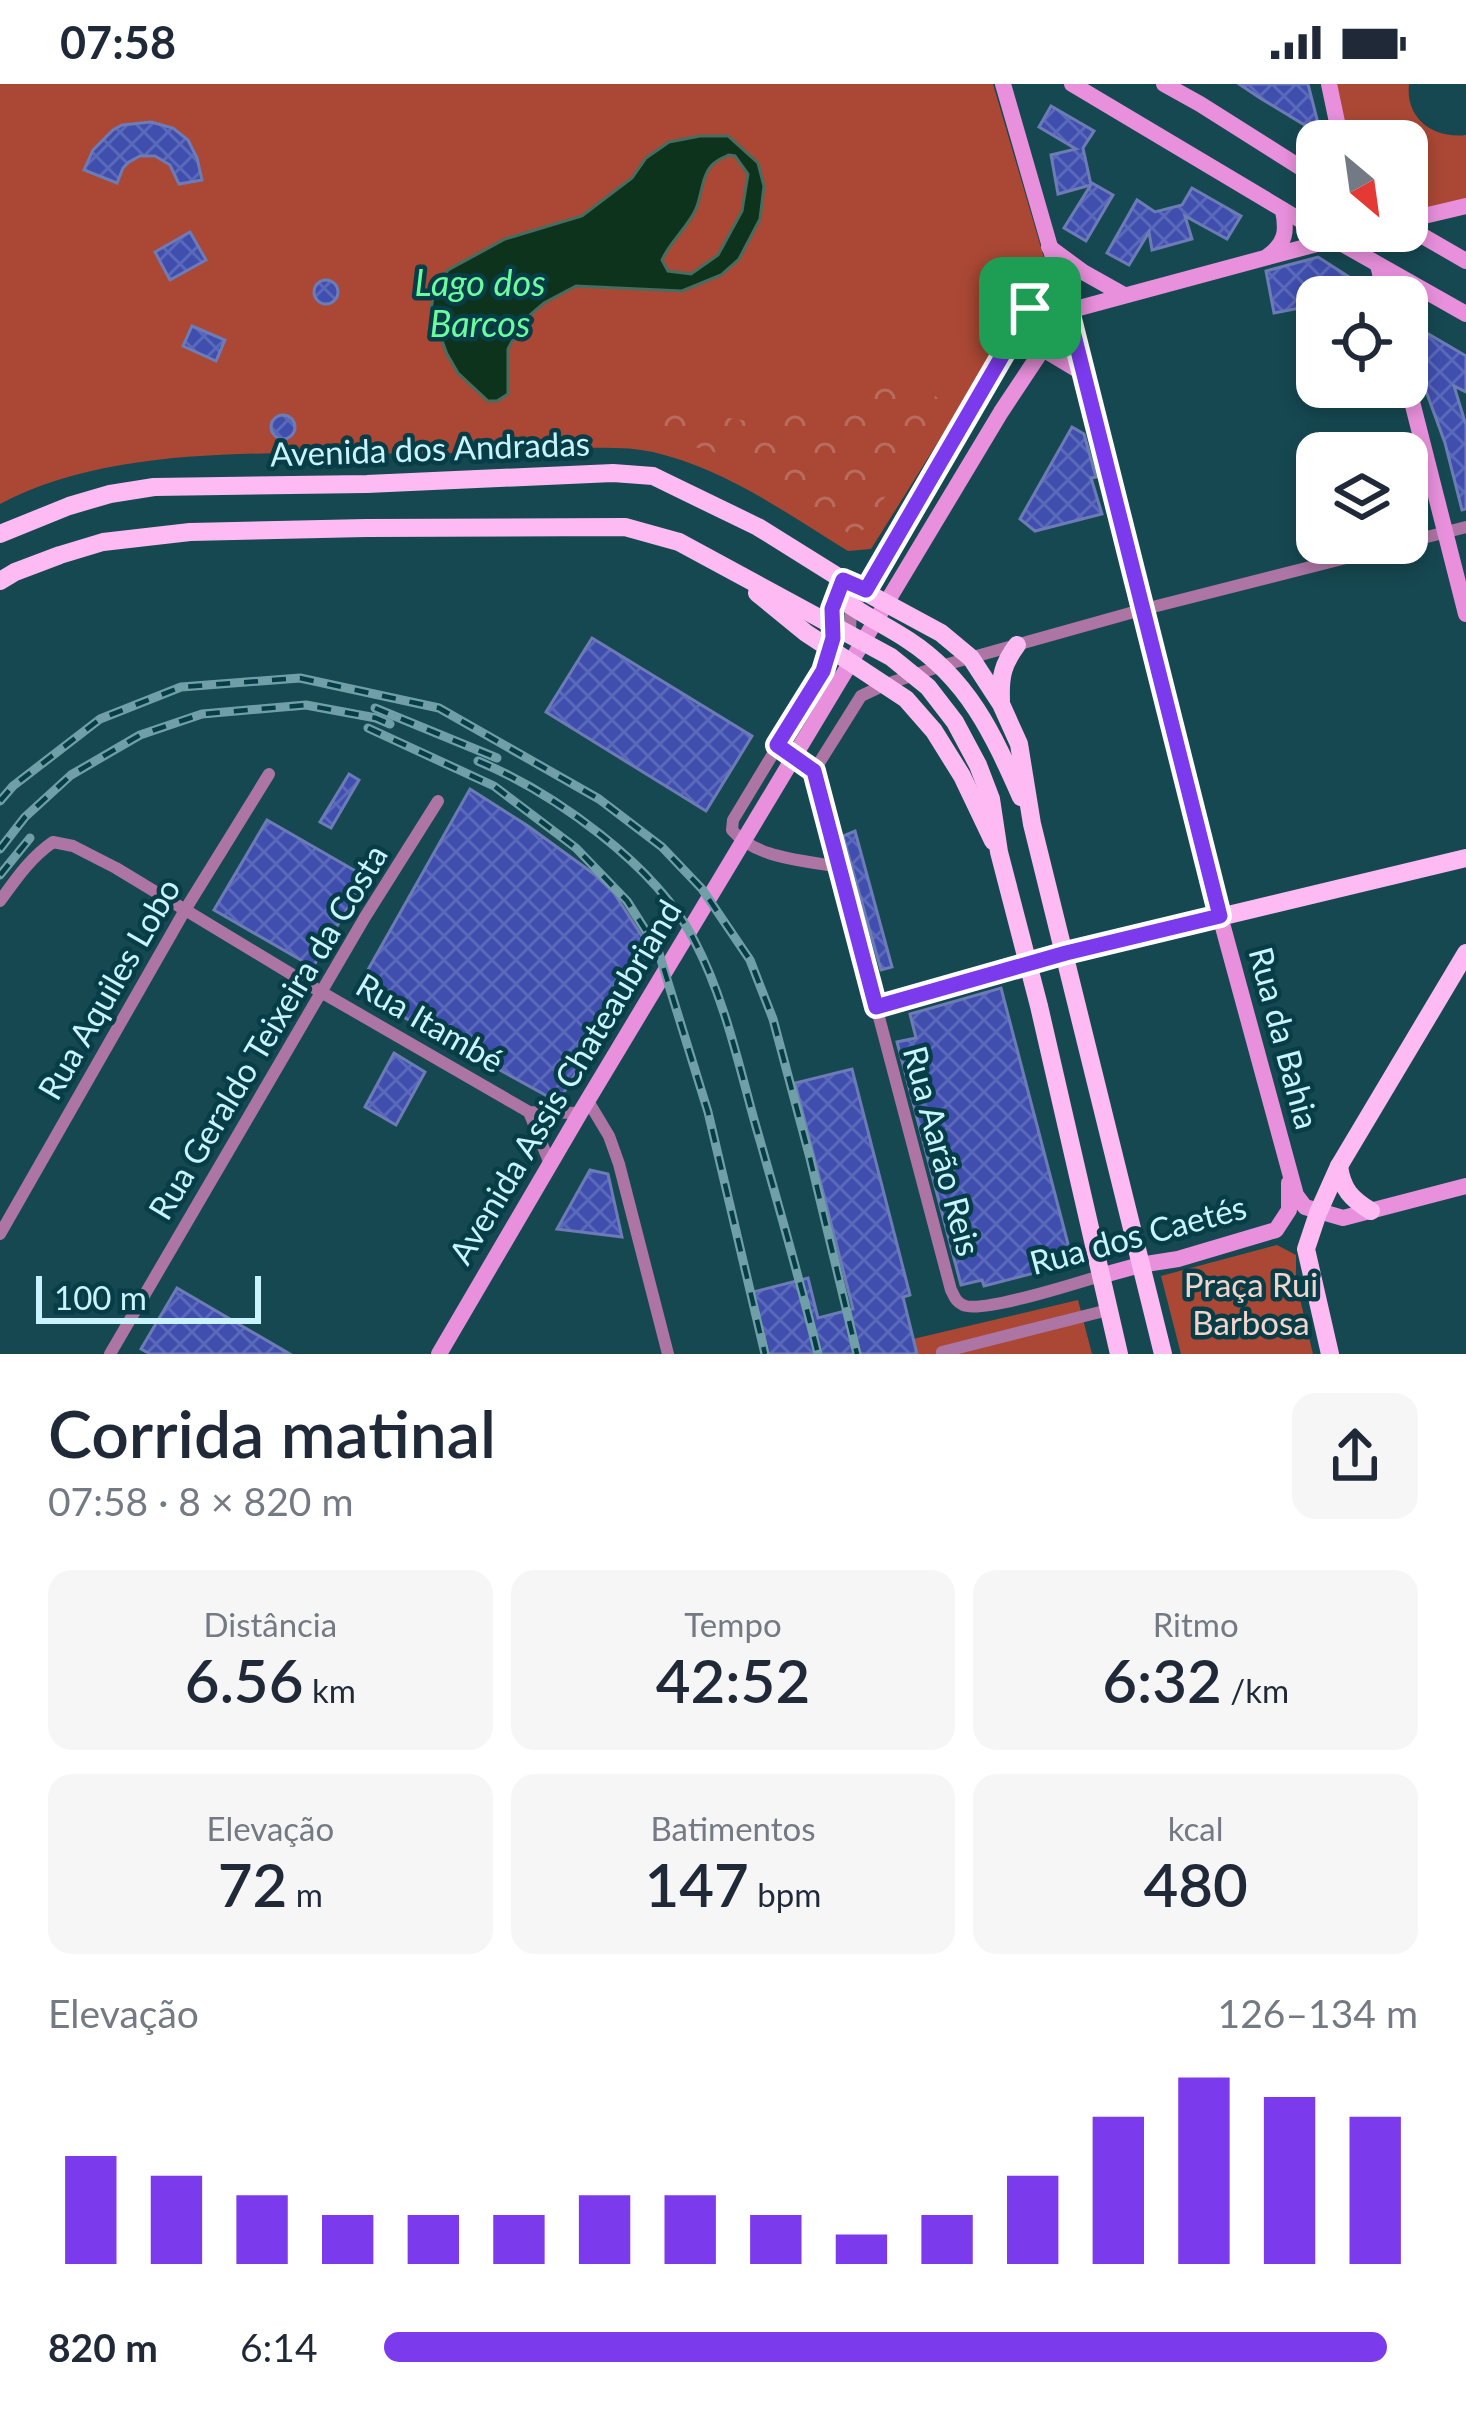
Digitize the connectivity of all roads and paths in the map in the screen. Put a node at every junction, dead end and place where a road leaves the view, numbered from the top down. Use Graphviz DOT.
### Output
graph roads {
  1 [pos="1003,84"];
  2 [pos="1072,84"];
  3 [pos="1164,84"];
  4 [pos="1329,84"];
  5 [pos="1337,120"];
  6 [pos="1296,160"];
  7 [pos="1466,206"];
  8 [pos="1283,210"];
  9 [pos="1296,217"];
  10 [pos="1428,218"];
  11 [pos="1428,237"];
  12 [pos="1296,244"];
  13 [pos="1049,247"];
  14 [pos="1356,252"];
  15 [pos="1268,256"];
  16 [pos="1466,261"];
  17 [pos="1378,265"];
  18 [pos="1381,276"];
  19 [pos="1061,285"];
  20 [pos="1124,295"];
  21 [pos="1030,308"];
  22 [pos="1068,311"];
  23 [pos="1466,314"];
  24 [pos="1041,349"];
  25 [pos="1081,372"];
  26 [pos="1413,408"];
  27 [pos="1466,527"];
  28 [pos="1444,533"];
  29 [pos="0,534"];
  30 [pos="1428,537"];
  31 [pos="721,564"];
  32 [pos="1323,564"];
  33 [pos="0,581"];
  34 [pos="866,590"];
  35 [pos="843,594"];
  36 [pos="1141,610"];
  37 [pos="1466,614"];
  38 [pos="842,629"];
  39 [pos="1017,645"];
  40 [pos="832,648"];
  41 [pos="971,658"];
  42 [pos="941,666"];
  43 [pos="913,675"];
  44 [pos="884,685"];
  45 [pos="1001,704"];
  46 [pos="777,745"];
  47 [pos="814,771"];
  48 [pos="269,774"];
  49 [pos="438,801"];
  50 [pos="1032,824"];
  51 [pos="999,852"];
  52 [pos="1466,858"];
  53 [pos="839,867"];
  54 [pos="0,901"];
  55 [pos="185,910"];
  56 [pos="1220,916"];
  57 [pos="1066,953"];
  58 [pos="1466,953"];
  59 [pos="1028,963"];
  60 [pos="321,992"];
  61 [pos="876,1007"];
  62 [pos="585,1104"];
  63 [pos="529,1112"];
  64 [pos="550,1164"];
  65 [pos="1339,1166"];
  66 [pos="1289,1171"];
  67 [pos="1466,1186"];
  68 [pos="1371,1211"];
  69 [pos="1318,1213"];
  70 [pos="0,1234"];
  71 [pos="1140,1265"];
  72 [pos="1100,1276"];
  73 [pos="963,1305"];
  74 [pos="1108,1310"];
  75 [pos="942,1352"];
  76 [pos="110,1354"];
  77 [pos="440,1354"];
  78 [pos="668,1354"];
  79 [pos="1119,1354"];
  80 [pos="1163,1354"];
  81 [pos="1330,1354"];
  1 -- 13 [label="street, Rua da Bahia"];
  2 -- 8 [label="street"];
  3 -- 6 [label="street"];
  4 -- 5 [label="street"];
  7 -- 10 [label="street"];
  8 -- 9 [label="street"];
  8 -- 15 [label="street"];
  11 -- 16 [label="street"];
  12 -- 15 [label="street"];
  13 -- 19 [label="street, Rua da Bahia"];
  13 -- 20 [label="street"];
  14 -- 17 [label="street"];
  15 -- 20 [label="street"];
  17 -- 18 [label="street"];
  17 -- 23 [label="street"];
  19 -- 21 [label="street"];
  19 -- 22 [label="street, Rua da Bahia"];
  20 -- 22 [label="street"];
  21 -- 22 [label="street"];
  21 -- 34 [label="street"];
  22 -- 24 [label="street, Avenida Assis Chateaubriand"];
  22 -- 25 [label="street, Rua da Bahia"];
  24 -- 25 [label="street"];
  24 -- 62 [label="street, Avenida Assis Chateaubriand"];
  25 -- 36 [label="street, Rua da Bahia"];
  26 -- 28 [label="street"];
  27 -- 28 [label="street"];
  28 -- 30 [label="street"];
  28 -- 37 [label="street"];
  29 -- 35 [label="main road, Avenida dos Andradas"];
  31 -- 33 [label="main road"];
  31 -- 38 [label="main road"];
  31 -- 40 [label="main road"];
  32 -- 36 [label="street"];
  34 -- 35 [label="main road, Avenida dos Andradas"];
  34 -- 41 [label="main road, Avenida dos Andradas"];
  35 -- 38 [label="main road"];
  35 -- 42 [label="main road, Avenida dos Andradas"];
  36 -- 39 [label="street"];
  36 -- 56 [label="street, Rua da Bahia"];
  38 -- 40 [label="main road"];
  38 -- 43 [label="main road"];
  39 -- 41 [label="street"];
  39 -- 45 [label="main road"];
  40 -- 44 [label="main road"];
  40 -- 46 [label="street"];
  41 -- 42 [label="street"];
  41 -- 45 [label="main road, Avenida dos Andradas"];
  42 -- 43 [label="street"];
  42 -- 50 [label="main road, Avenida dos Andradas"];
  43 -- 44 [label="street"];
  43 -- 51 [label="main road"];
  44 -- 47 [label="street"];
  44 -- 51 [label="main road"];
  45 -- 50 [label="main road, Avenida dos Andradas"];
  46 -- 47 [label="street"];
  46 -- 53 [label="street"];
  47 -- 53 [label="street, Rua Aarão Reis"];
  48 -- 55 [label="street, Rua Aquiles Lobo"];
  49 -- 60 [label="street, Rua Geraldo Teixeira da Costa"];
  50 -- 57 [label="main road, Avenida dos Andradas"];
  51 -- 59 [label="main road"];
  52 -- 56 [label="main road"];
  53 -- 61 [label="street, Rua Aarão Reis"];
  54 -- 55 [label="street, Rua Itambé"];
  55 -- 60 [label="street, Rua Itambé"];
  55 -- 70 [label="street, Rua Aquiles Lobo"];
  56 -- 57 [label="main road"];
  56 -- 66 [label="street, Rua da Bahia"];
  57 -- 59 [label="main road"];
  57 -- 71 [label="main road, Avenida dos Andradas"];
  58 -- 65 [label="main road"];
  59 -- 61 [label="street"];
  59 -- 72 [label="main road"];
  60 -- 63 [label="street, Rua Itambé"];
  60 -- 76 [label="street, Rua Geraldo Teixeira da Costa"];
  61 -- 73 [label="street, Rua Aarão Reis"];
  62 -- 63 [label="street, Rua Itambé"];
  62 -- 64 [label="street, Avenida Assis Chateaubriand"];
  62 -- 78 [label="street"];
  63 -- 64 [label="street, Rua Itambé"];
  64 -- 77 [label="street, Avenida Assis Chateaubriand"];
  65 -- 68 [label="main road"];
  65 -- 69 [label="main road"];
  66 -- 69 [label="street"];
  66 -- 71 [label="street, Rua dos Caetés"];
  67 -- 68 [label="street"];
  68 -- 69 [label="street"];
  69 -- 81 [label="main road"];
  71 -- 72 [label="street, Rua dos Caetés"];
  71 -- 80 [label="main road, Avenida dos Andradas"];
  72 -- 73 [label="street, Rua dos Caetés"];
  72 -- 74 [label="main road"];
  74 -- 75 [label="street"];
  74 -- 79 [label="main road"];
}
